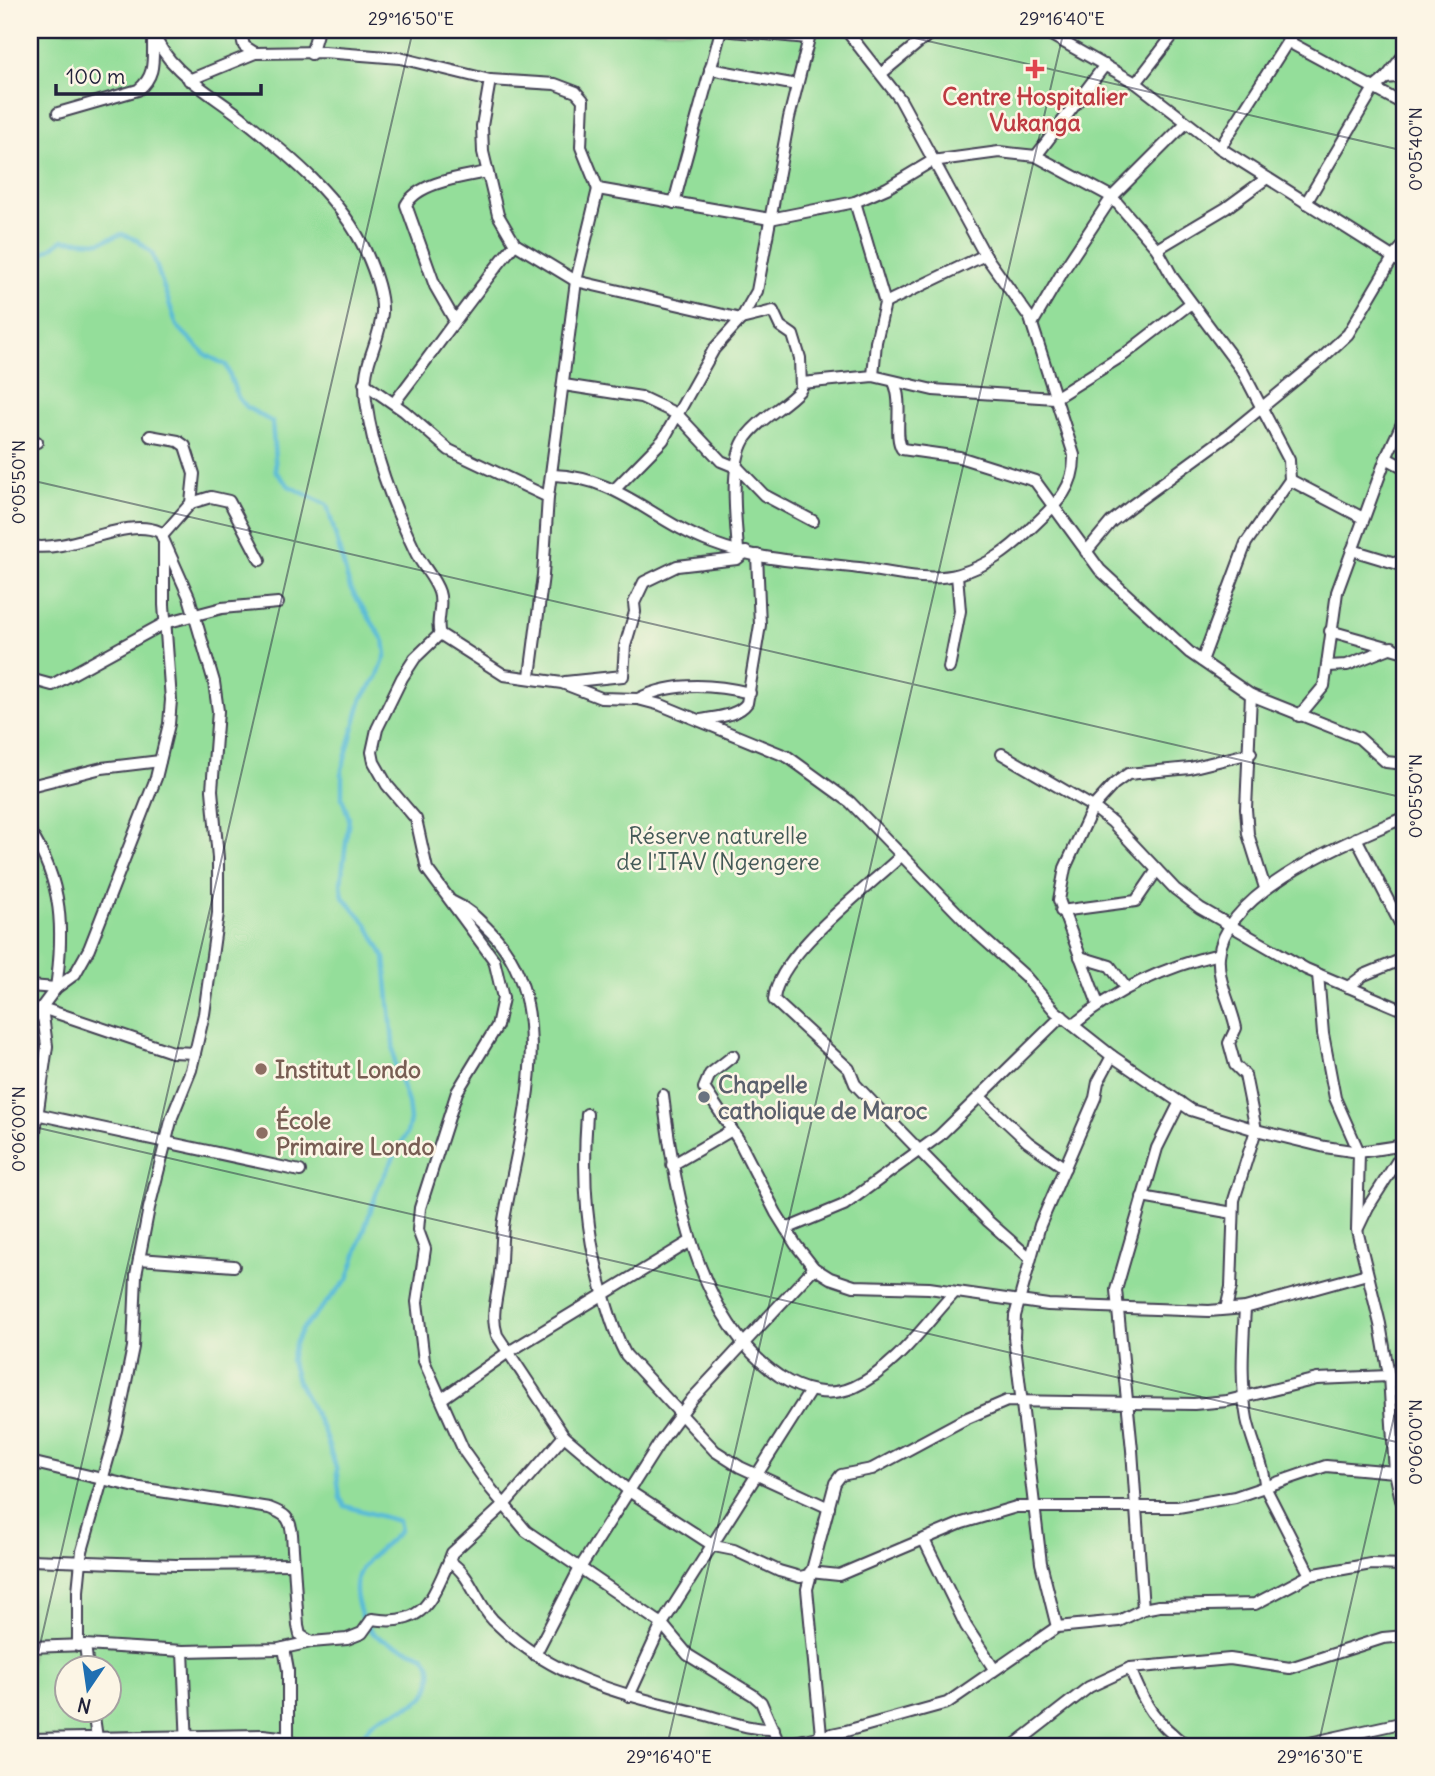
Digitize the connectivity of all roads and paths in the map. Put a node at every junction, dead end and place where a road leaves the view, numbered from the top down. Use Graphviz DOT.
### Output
graph roads {
  1 [pos="240,30"];
  2 [pos="318,30"];
  3 [pos="846,30"];
  4 [pos="934,30"];
  5 [pos="1042,30"];
  6 [pos="1175,30"];
  7 [pos="1295,30"];
  8 [pos="153,33"];
  9 [pos="810,34"];
  10 [pos="1287,41"];
  11 [pos="255,53"];
  12 [pos="1405,53"];
  13 [pos="311,54"];
  14 [pos="1105,65"];
  15 [pos="710,69"];
  16 [pos="882,74"];
  17 [pos="1405,76"];
  18 [pos="1386,78"];
  19 [pos="189,80"];
  20 [pos="490,80"];
  21 [pos="1136,83"];
  22 [pos="797,85"];
  23 [pos="1374,89"];
  24 [pos="1405,105"];
  25 [pos="58,113"];
  26 [pos="1185,124"];
  27 [pos="1220,148"];
  28 [pos="1035,156"];
  29 [pos="932,161"];
  30 [pos="487,172"];
  31 [pos="1267,178"];
  32 [pos="598,190"];
  33 [pos="1112,197"];
  34 [pos="855,202"];
  35 [pos="674,203"];
  36 [pos="1306,203"];
  37 [pos="770,219"];
  38 [pos="514,244"];
  39 [pos="1405,244"];
  40 [pos="1157,249"];
  41 [pos="985,255"];
  42 [pos="1394,256"];
  43 [pos="1405,265"];
  44 [pos="576,281"];
  45 [pos="885,303"];
  46 [pos="1191,303"];
  47 [pos="741,318"];
  48 [pos="455,321"];
  49 [pos="1032,324"];
  50 [pos="873,376"];
  51 [pos="894,382"];
  52 [pos="364,383"];
  53 [pos="802,383"];
  54 [pos="564,385"];
  55 [pos="1055,398"];
  56 [pos="394,403"];
  57 [pos="1263,406"];
  58 [pos="677,414"];
  59 [pos="1405,417"];
  60 [pos="150,436"];
  61 [pos="1386,458"];
  62 [pos="738,468"];
  63 [pos="1405,468"];
  64 [pos="553,475"];
  65 [pos="1290,480"];
  66 [pos="615,488"];
  67 [pos="548,497"];
  68 [pos="191,503"];
  69 [pos="1053,510"];
  70 [pos="1363,518"];
  71 [pos="813,521"];
  72 [pos="163,538"];
  73 [pos="30,546"];
  74 [pos="1352,550"];
  75 [pos="1086,552"];
  76 [pos="747,553"];
  77 [pos="260,560"];
  78 [pos="1405,566"];
  79 [pos="957,575"];
  80 [pos="278,603"];
  81 [pos="195,614"];
  82 [pos="165,623"];
  83 [pos="1330,631"];
  84 [pos="440,634"];
  85 [pos="1392,647"];
  86 [pos="1405,652"];
  87 [pos="1202,662"];
  88 [pos="1328,666"];
  89 [pos="949,668"];
  90 [pos="530,676"];
  91 [pos="30,679"];
  92 [pos="562,683"];
  93 [pos="750,693"];
  94 [pos="1251,695"];
  95 [pos="638,699"];
  96 [pos="1299,716"];
  97 [pos="701,720"];
  98 [pos="1251,753"];
  99 [pos="1002,754"];
  100 [pos="160,761"];
  101 [pos="1405,764"];
  102 [pos="30,786"];
  103 [pos="1093,807"];
  104 [pos="1405,817"];
  105 [pos="30,832"];
  106 [pos="1356,838"];
  107 [pos="902,855"];
  108 [pos="1157,870"];
  109 [pos="1265,888"];
  110 [pos="451,902"];
  111 [pos="1061,911"];
  112 [pos="1230,926"];
  113 [pos="1405,933"];
  114 [pos="1219,954"];
  115 [pos="1080,957"];
  116 [pos="1405,958"];
  117 [pos="1318,974"];
  118 [pos="30,986"];
  119 [pos="1348,987"];
  120 [pos="56,988"];
  121 [pos="1126,988"];
  122 [pos="1098,1004"];
  123 [pos="42,1008"];
  124 [pos="1405,1011"];
  125 [pos="1062,1016"];
  126 [pos="30,1023"];
  127 [pos="1073,1025"];
  128 [pos="195,1053"];
  129 [pos="733,1056"];
  130 [pos="1112,1056"];
  131 [pos="663,1095"];
  132 [pos="980,1097"];
  133 [pos="1180,1102"];
  134 [pos="36,1114"];
  135 [pos="587,1114"];
  136 [pos="732,1130"];
  137 [pos="1256,1130"];
  138 [pos="165,1142"];
  139 [pos="1405,1147"];
  140 [pos="919,1151"];
  141 [pos="1359,1152"];
  142 [pos="672,1164"];
  143 [pos="30,1167"];
  144 [pos="1065,1168"];
  145 [pos="300,1171"];
  146 [pos="1142,1197"];
  147 [pos="1233,1213"];
  148 [pos="786,1229"];
  149 [pos="1357,1230"];
  150 [pos="691,1241"];
  151 [pos="1030,1258"];
  152 [pos="139,1259"];
  153 [pos="234,1266"];
  154 [pos="814,1268"];
  155 [pos="1367,1274"];
  156 [pos="954,1293"];
  157 [pos="604,1296"];
  158 [pos="1019,1302"];
  159 [pos="1117,1306"];
  160 [pos="1245,1308"];
  161 [pos="1226,1310"];
  162 [pos="743,1344"];
  163 [pos="507,1353"];
  164 [pos="1389,1376"];
  165 [pos="810,1391"];
  166 [pos="1244,1397"];
  167 [pos="443,1398"];
  168 [pos="1024,1399"];
  169 [pos="1125,1404"];
  170 [pos="681,1415"];
  171 [pos="564,1436"];
  172 [pos="30,1462"];
  173 [pos="1395,1472"];
  174 [pos="758,1475"];
  175 [pos="102,1480"];
  176 [pos="1265,1487"];
  177 [pos="629,1491"];
  178 [pos="1401,1500"];
  179 [pos="504,1505"];
  180 [pos="1035,1506"];
  181 [pos="1134,1506"];
  182 [pos="829,1508"];
  183 [pos="924,1540"];
  184 [pos="714,1546"];
  185 [pos="30,1560"];
  186 [pos="449,1561"];
  187 [pos="80,1562"];
  188 [pos="293,1564"];
  189 [pos="1405,1565"];
  190 [pos="580,1568"];
  191 [pos="809,1574"];
  192 [pos="1310,1576"];
  193 [pos="1143,1609"];
  194 [pos="662,1624"];
  195 [pos="1057,1627"];
  196 [pos="1405,1636"];
  197 [pos="311,1642"];
  198 [pos="82,1645"];
  199 [pos="30,1647"];
  200 [pos="284,1648"];
  201 [pos="183,1651"];
  202 [pos="84,1654"];
  203 [pos="535,1655"];
  204 [pos="1130,1668"];
  205 [pos="994,1669"];
  206 [pos="629,1696"];
  207 [pos="1405,1722"];
  208 [pos="95,1724"];
  209 [pos="774,1729"];
  210 [pos="821,1735"];
  211 [pos="30,1739"];
  212 [pos="187,1741"];
  213 [pos="288,1742"];
  214 [pos="97,1743"];
  215 [pos="780,1746"];
  216 [pos="1013,1746"];
  217 [pos="1187,1746"];
  218 [pos="1296,1746"];
  1 -- 11 [label="street"];
  2 -- 13 [label="street"];
  3 -- 16 [label="street"];
  4 -- 16 [label="street"];
  5 -- 14 [label="street"];
  6 -- 21 [label="street"];
  7 -- 10 [label="street"];
  8 -- 19 [label="street"];
  8 -- 25 [label="street"];
  9 -- 15 [label="street"];
  9 -- 22 [label="street"];
  10 -- 23 [label="street"];
  10 -- 27 [label="street"];
  11 -- 13 [label="street"];
  11 -- 19 [label="street"];
  12 -- 18 [label="street"];
  13 -- 20 [label="street"];
  14 -- 21 [label="street"];
  14 -- 28 [label="street"];
  15 -- 22 [label="street"];
  15 -- 35 [label="street"];
  16 -- 29 [label="street"];
  17 -- 18 [label="street"];
  18 -- 23 [label="street"];
  19 -- 52 [label="street"];
  20 -- 30 [label="street"];
  20 -- 32 [label="street"];
  21 -- 26 [label="street"];
  22 -- 37 [label="street"];
  23 -- 24 [label="street"];
  23 -- 36 [label="street"];
  26 -- 27 [label="street"];
  26 -- 33 [label="street"];
  27 -- 31 [label="street"];
  28 -- 29 [label="street"];
  28 -- 33 [label="street"];
  29 -- 34 [label="street"];
  29 -- 41 [label="street"];
  30 -- 38 [label="street"];
  30 -- 48 [label="street"];
  31 -- 36 [label="street"];
  31 -- 40 [label="street"];
  32 -- 35 [label="street"];
  32 -- 44 [label="street"];
  33 -- 40 [label="street"];
  33 -- 49 [label="street"];
  34 -- 37 [label="street"];
  34 -- 45 [label="street"];
  35 -- 37 [label="street"];
  36 -- 42 [label="street"];
  37 -- 47 [label="street"];
  38 -- 44 [label="street"];
  38 -- 48 [label="street"];
  39 -- 42 [label="street"];
  40 -- 46 [label="street"];
  41 -- 45 [label="street"];
  41 -- 49 [label="street"];
  42 -- 43 [label="street"];
  42 -- 57 [label="street"];
  44 -- 47 [label="street"];
  44 -- 54 [label="street"];
  45 -- 50 [label="street"];
  46 -- 55 [label="street"];
  46 -- 57 [label="street"];
  47 -- 53 [label="street"];
  47 -- 58 [label="street"];
  48 -- 56 [label="street"];
  49 -- 55 [label="street"];
  50 -- 51 [label="street"];
  50 -- 53 [label="street"];
  51 -- 55 [label="street"];
  51 -- 69 [label="street"];
  52 -- 56 [label="street"];
  52 -- 84 [label="street"];
  53 -- 62 [label="street"];
  54 -- 58 [label="street"];
  54 -- 64 [label="street"];
  55 -- 69 [label="street"];
  56 -- 67 [label="street"];
  57 -- 65 [label="street"];
  57 -- 75 [label="street"];
  58 -- 62 [label="street"];
  58 -- 66 [label="street"];
  59 -- 61 [label="street"];
  60 -- 68 [label="street"];
  61 -- 63 [label="street"];
  61 -- 70 [label="street"];
  62 -- 71 [label="street"];
  62 -- 76 [label="street"];
  64 -- 66 [label="street"];
  64 -- 67 [label="street"];
  65 -- 70 [label="street"];
  65 -- 87 [label="street"];
  66 -- 76 [label="street"];
  67 -- 90 [label="street"];
  68 -- 72 [label="street"];
  68 -- 77 [label="street"];
  69 -- 75 [label="street"];
  69 -- 79 [label="street"];
  70 -- 74 [label="street"];
  72 -- 73 [label="street"];
  72 -- 81 [label="street"];
  72 -- 82 [label="street"];
  74 -- 78 [label="street"];
  74 -- 83 [label="street"];
  75 -- 87 [label="street"];
  76 -- 79 [label="street"];
  76 -- 92 [label="street"];
  76 -- 93 [label="street"];
  79 -- 89 [label="street"];
  80 -- 81 [label="street"];
  81 -- 82 [label="street"];
  81 -- 128 [label="street"];
  82 -- 91 [label="street"];
  82 -- 100 [label="street"];
  83 -- 85 [label="street"];
  83 -- 88 [label="street"];
  84 -- 90 [label="street"];
  84 -- 110 [label="street"];
  85 -- 86 [label="street"];
  85 -- 88 [label="street"];
  87 -- 94 [label="street"];
  88 -- 96 [label="street"];
  90 -- 92 [label="street"];
  92 -- 95 [label="street"];
  93 -- 95 [label="street"];
  93 -- 97 [label="street"];
  94 -- 96 [label="street"];
  94 -- 98 [label="street"];
  95 -- 97 [label="street"];
  96 -- 101 [label="street"];
  97 -- 107 [label="street"];
  98 -- 103 [label="street"];
  98 -- 109 [label="street"];
  99 -- 103 [label="street"];
  100 -- 102 [label="street"];
  100 -- 120 [label="street"];
  103 -- 108 [label="street"];
  103 -- 111 [label="street"];
  104 -- 106 [label="street"];
  105 -- 120 [label="street"];
  106 -- 109 [label="street"];
  106 -- 113 [label="street"];
  107 -- 125 [label="street"];
  107 -- 140 [label="street"];
  108 -- 111 [label="street"];
  108 -- 112 [label="street"];
  109 -- 112 [label="street"];
  110 -- 163 [label="street"];
  110 -- 167 [label="street"];
  111 -- 115 [label="street"];
  112 -- 114 [label="street"];
  112 -- 117 [label="street"];
  114 -- 121 [label="street"];
  114 -- 137 [label="street"];
  115 -- 121 [label="street"];
  115 -- 122 [label="street"];
  116 -- 119 [label="street"];
  117 -- 119 [label="street"];
  117 -- 141 [label="street"];
  118 -- 120 [label="street"];
  119 -- 124 [label="street"];
  120 -- 123 [label="street"];
  121 -- 122 [label="street"];
  122 -- 127 [label="street"];
  123 -- 126 [label="street"];
  123 -- 128 [label="street"];
  123 -- 134 [label="street"];
  125 -- 127 [label="street"];
  125 -- 132 [label="street"];
  127 -- 130 [label="street"];
  128 -- 138 [label="street"];
  129 -- 136 [label="street"];
  130 -- 133 [label="street"];
  130 -- 144 [label="street"];
  131 -- 142 [label="street"];
  132 -- 140 [label="street"];
  132 -- 144 [label="street"];
  133 -- 137 [label="street"];
  133 -- 146 [label="street"];
  134 -- 138 [label="street"];
  134 -- 143 [label="street"];
  135 -- 157 [label="street"];
  136 -- 142 [label="street"];
  136 -- 148 [label="street"];
  137 -- 141 [label="street"];
  137 -- 147 [label="street"];
  138 -- 145 [label="street"];
  138 -- 152 [label="street"];
  139 -- 141 [label="street"];
  139 -- 149 [label="street"];
  140 -- 148 [label="street"];
  140 -- 151 [label="street"];
  141 -- 149 [label="street"];
  142 -- 150 [label="street"];
  144 -- 151 [label="street"];
  146 -- 147 [label="street"];
  146 -- 159 [label="street"];
  147 -- 161 [label="street"];
  148 -- 154 [label="street"];
  149 -- 155 [label="street"];
  150 -- 157 [label="street"];
  150 -- 162 [label="street"];
  151 -- 158 [label="street"];
  152 -- 153 [label="street"];
  152 -- 175 [label="street"];
  154 -- 156 [label="street"];
  154 -- 162 [label="street"];
  155 -- 160 [label="street"];
  155 -- 164 [label="street"];
  156 -- 158 [label="street"];
  156 -- 165 [label="street"];
  157 -- 163 [label="street"];
  157 -- 170 [label="street"];
  158 -- 159 [label="street"];
  158 -- 168 [label="street"];
  159 -- 161 [label="street"];
  159 -- 169 [label="street"];
  160 -- 161 [label="street"];
  160 -- 166 [label="street"];
  162 -- 165 [label="street"];
  162 -- 170 [label="street"];
  163 -- 167 [label="street"];
  163 -- 171 [label="street"];
  164 -- 166 [label="street"];
  164 -- 173 [label="street"];
  165 -- 174 [label="street"];
  166 -- 169 [label="street"];
  166 -- 176 [label="street"];
  167 -- 179 [label="street"];
  168 -- 169 [label="street"];
  168 -- 180 [label="street"];
  168 -- 182 [label="street"];
  169 -- 181 [label="street"];
  170 -- 174 [label="street"];
  170 -- 177 [label="street"];
  171 -- 177 [label="street"];
  171 -- 179 [label="street"];
  172 -- 175 [label="street"];
  173 -- 176 [label="street"];
  173 -- 178 [label="street"];
  174 -- 182 [label="street"];
  174 -- 184 [label="street"];
  175 -- 187 [label="street"];
  175 -- 188 [label="street"];
  176 -- 181 [label="street"];
  176 -- 192 [label="street"];
  177 -- 184 [label="street"];
  177 -- 190 [label="street"];
  179 -- 186 [label="street"];
  179 -- 190 [label="street"];
  180 -- 181 [label="street"];
  180 -- 183 [label="street"];
  180 -- 195 [label="street"];
  181 -- 193 [label="street"];
  182 -- 191 [label="street"];
  183 -- 191 [label="street"];
  183 -- 205 [label="street"];
  184 -- 191 [label="street"];
  184 -- 194 [label="street"];
  185 -- 187 [label="street"];
  186 -- 197 [label="street"];
  186 -- 203 [label="street"];
  187 -- 188 [label="street"];
  187 -- 198 [label="street"];
  188 -- 197 [label="street"];
  189 -- 192 [label="street"];
  190 -- 194 [label="street"];
  190 -- 203 [label="street"];
  191 -- 210 [label="street"];
  192 -- 193 [label="street"];
  193 -- 195 [label="street"];
  194 -- 206 [label="street"];
  194 -- 209 [label="street"];
  195 -- 205 [label="street"];
  196 -- 204 [label="street"];
  197 -- 200 [label="street"];
  198 -- 199 [label="street"];
  198 -- 201 [label="street"];
  198 -- 202 [label="street"];
  200 -- 201 [label="street"];
  200 -- 213 [label="street"];
  201 -- 212 [label="street"];
  203 -- 206 [label="street"];
  204 -- 216 [label="street"];
  204 -- 217 [label="street"];
  205 -- 210 [label="street"];
  206 -- 209 [label="street"];
  207 -- 218 [label="street"];
  208 -- 214 [label="street"];
  209 -- 215 [label="street"];
  210 -- 215 [label="street"];
  211 -- 214 [label="street"];
  212 -- 213 [label="street"];
  212 -- 214 [label="street"];
}
